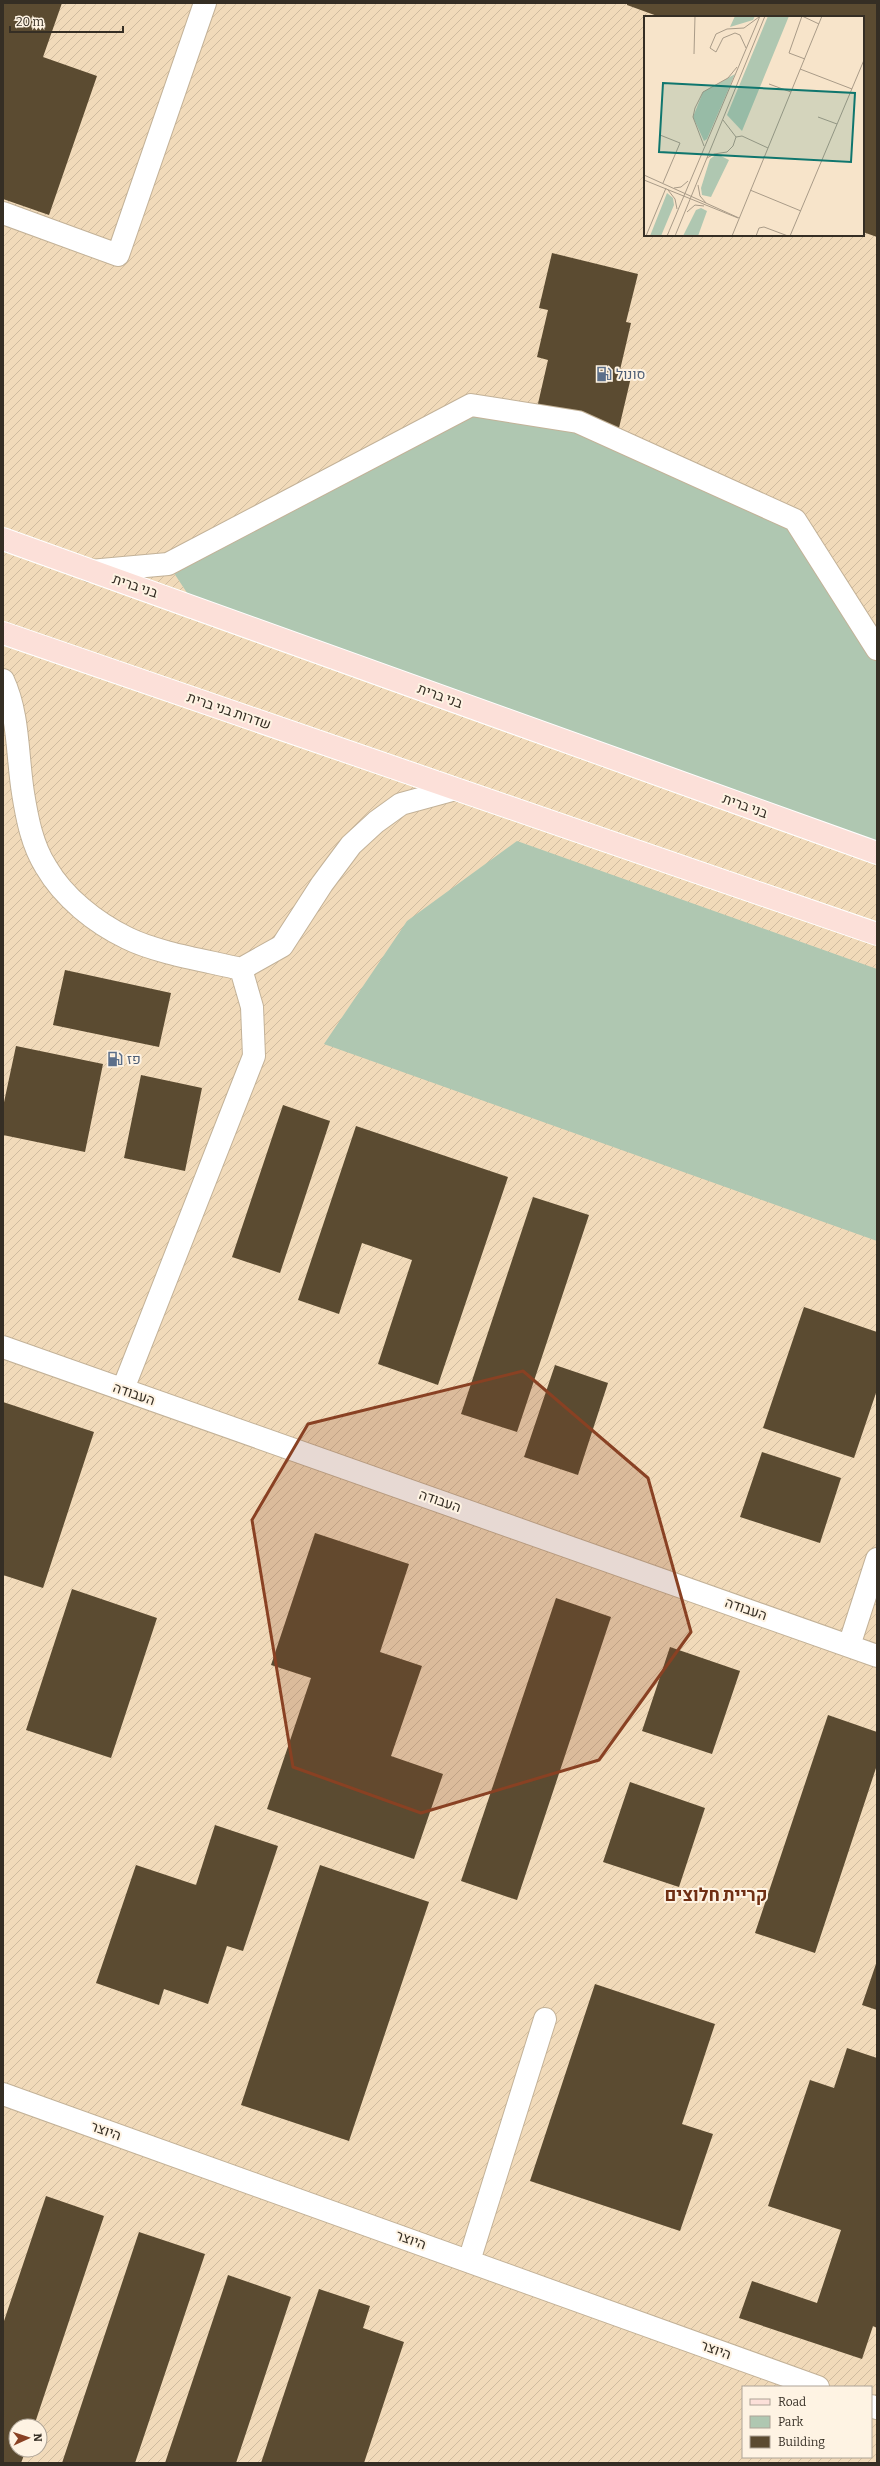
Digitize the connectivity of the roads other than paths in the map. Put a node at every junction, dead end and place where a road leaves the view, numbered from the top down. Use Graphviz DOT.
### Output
graph roads {
  1 [pos="205,3"];
  2 [pos="3,213"];
  3 [pos="3,539"];
  4 [pos="90,571"];
  5 [pos="3,633"];
  6 [pos="877,649"];
  7 [pos="3,680"];
  8 [pos="456,789"];
  9 [pos="877,853"];
  10 [pos="877,934"];
  11 [pos="241,969"];
  12 [pos="3,1347"];
  13 [pos="123,1389"];
  14 [pos="877,1559"];
  15 [pos="849,1646"];
  16 [pos="877,1656"];
  17 [pos="545,2019"];
  18 [pos="3,2094"];
  19 [pos="469,2262"];
  20 [pos="815,2386"];
  1 -- 2 [label="street"];
  3 -- 4 [label="main road, בני ברית"];
  4 -- 6 [label="street"];
  4 -- 9 [label="main road, בני ברית"];
  5 -- 8 [label="main road, שדרות בני ברית"];
  7 -- 11 [label="street"];
  8 -- 10 [label="main road"];
  8 -- 11 [label="street"];
  11 -- 13 [label="street"];
  12 -- 13 [label="street, העבודה"];
  13 -- 15 [label="street, העבודה"];
  14 -- 15 [label="street"];
  15 -- 16 [label="street, העבודה"];
  17 -- 19 [label="street"];
  18 -- 19 [label="street, היוצר"];
  19 -- 20 [label="street, היוצר"];
}
